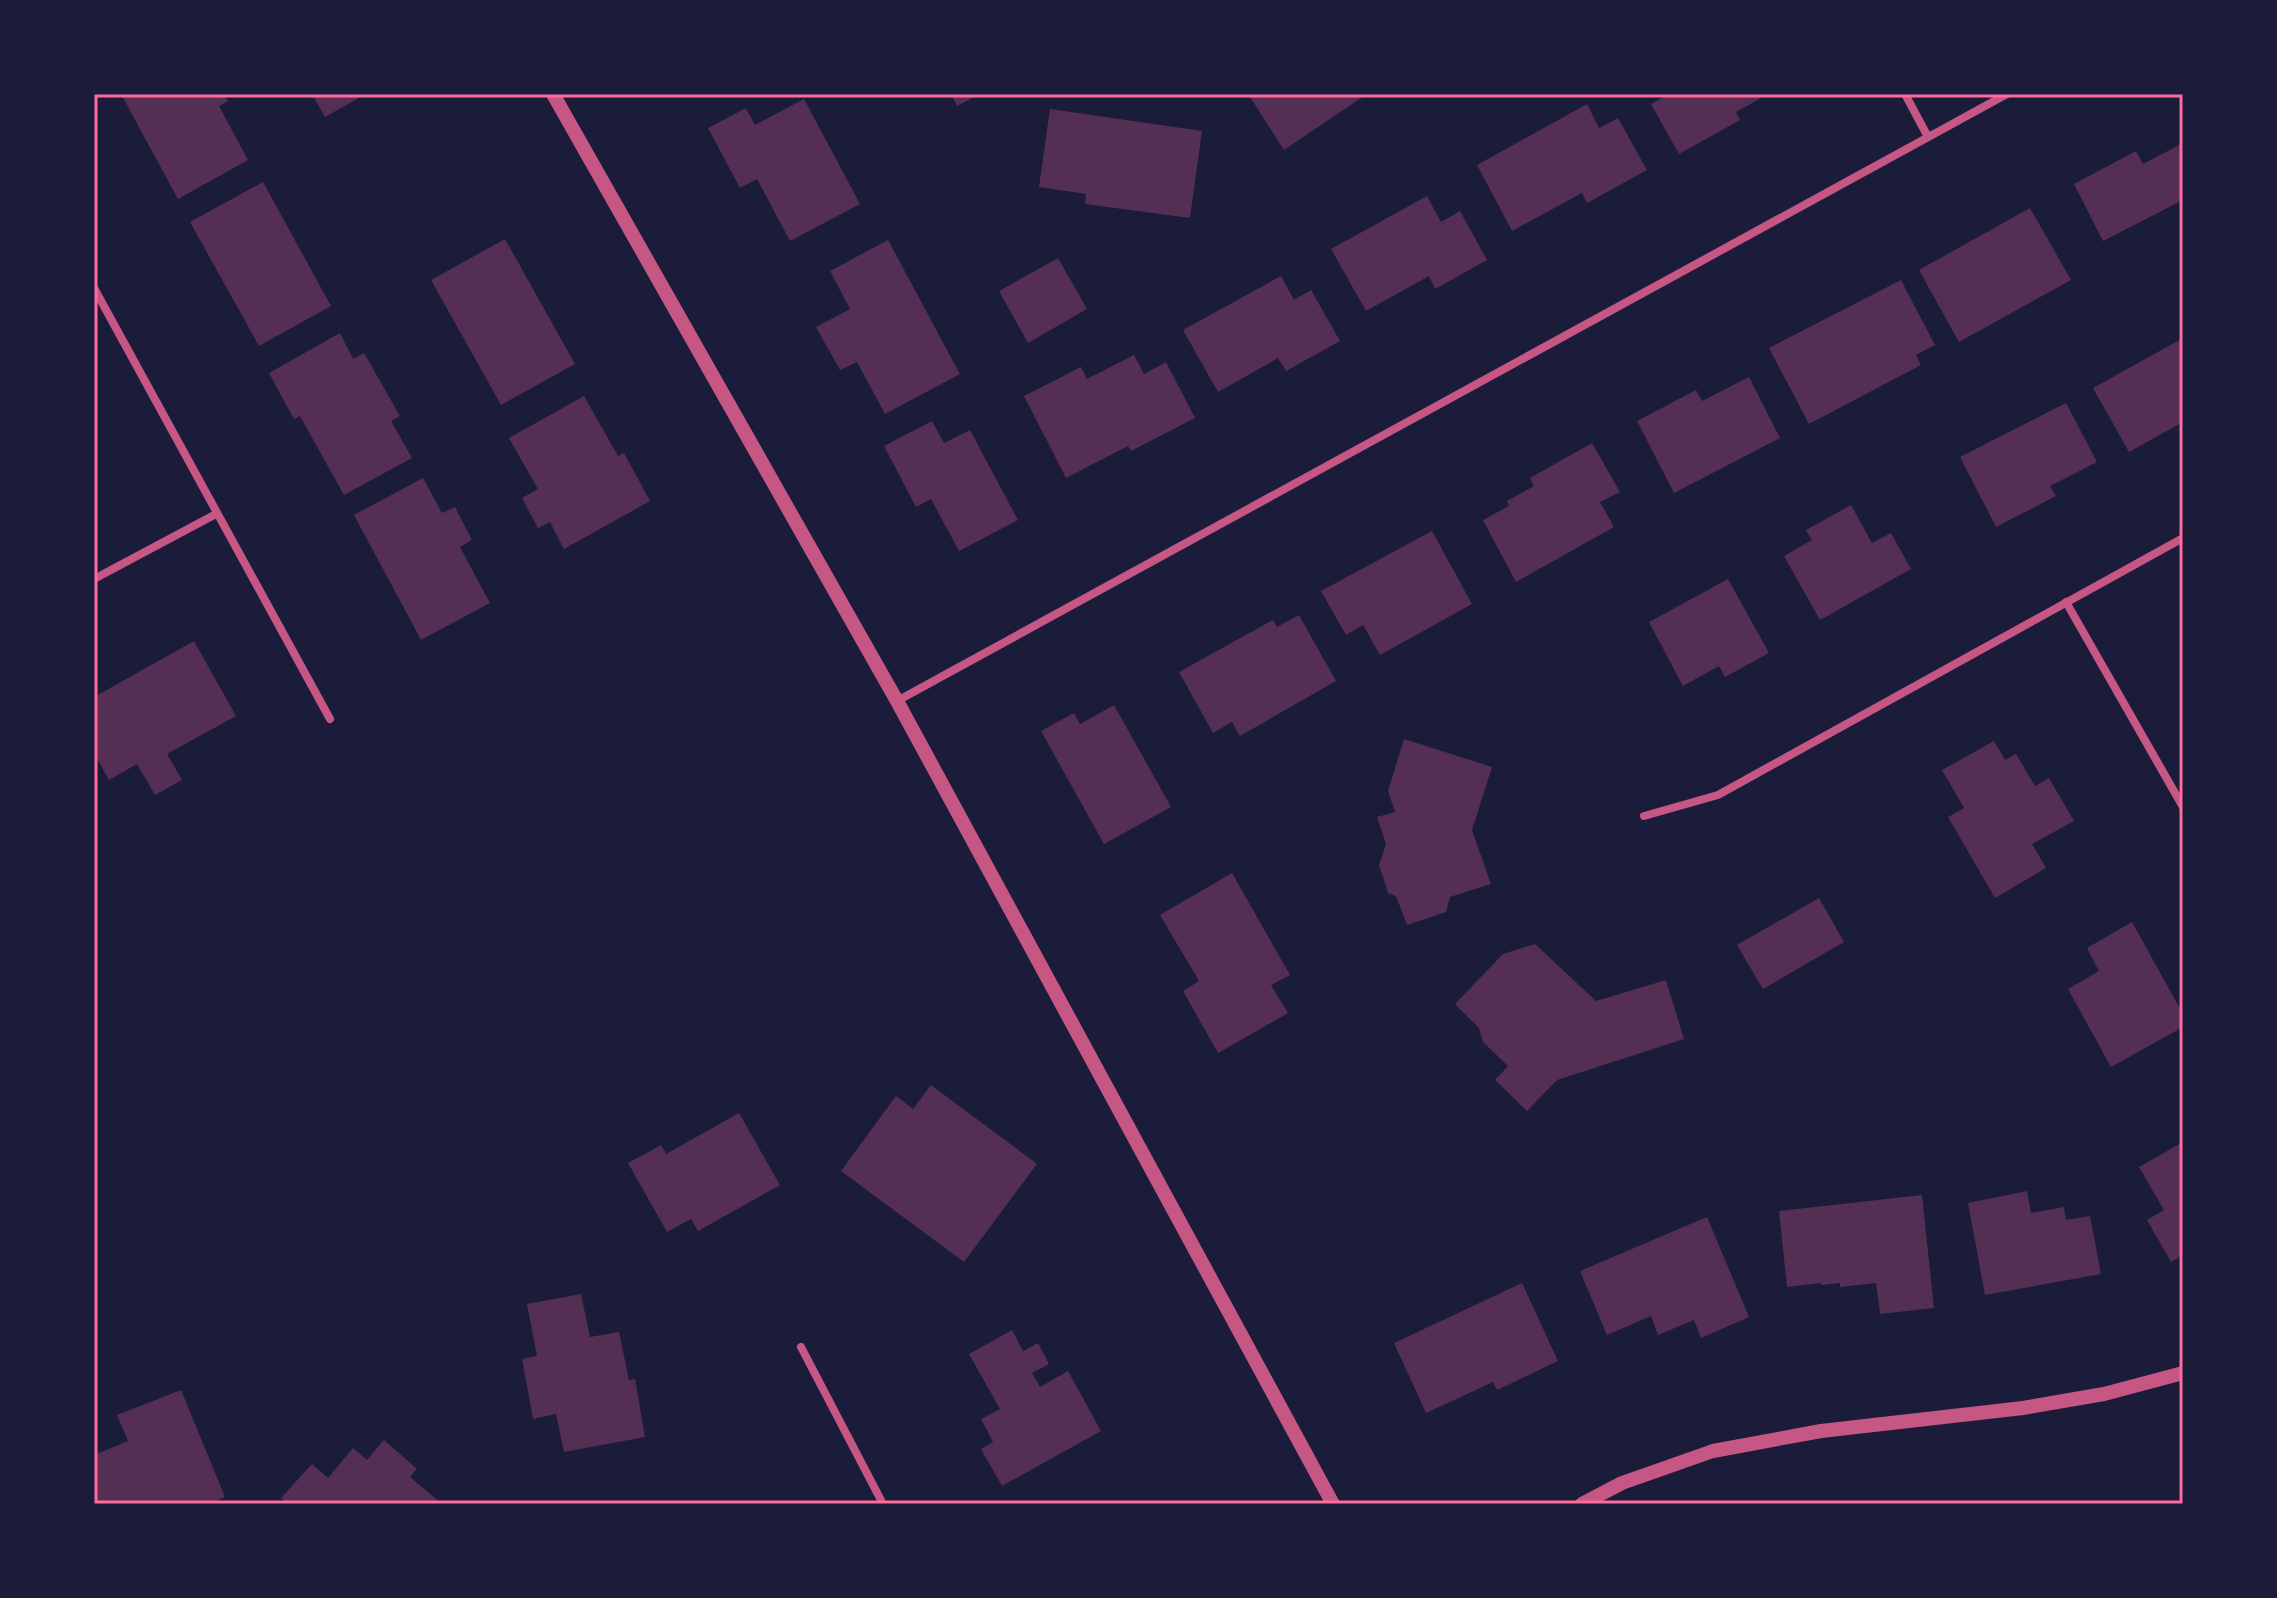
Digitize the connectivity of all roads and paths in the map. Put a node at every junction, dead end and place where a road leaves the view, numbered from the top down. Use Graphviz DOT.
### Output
graph roads {
  1 [pos="553,94"];
  2 [pos="1905,94"];
  3 [pos="2007,94"];
  4 [pos="1928,137"];
  5 [pos="94,288"];
  6 [pos="216,514"];
  7 [pos="2183,538"];
  8 [pos="94,579"];
  9 [pos="2066,602"];
  10 [pos="897,701"];
  11 [pos="330,719"];
  12 [pos="2183,807"];
  13 [pos="1644,816"];
  14 [pos="801,1347"];
  15 [pos="2183,1373"];
  16 [pos="883,1504"];
  17 [pos="1333,1504"];
  18 [pos="1582,1504"];
  1 -- 10 [label="street"];
  2 -- 4 [label="street"];
  3 -- 4 [label="street"];
  4 -- 10 [label="street"];
  5 -- 6 [label="street"];
  6 -- 8 [label="street"];
  6 -- 11 [label="street"];
  7 -- 9 [label="street"];
  9 -- 12 [label="street"];
  9 -- 13 [label="street"];
  10 -- 17 [label="street"];
  14 -- 16 [label="street"];
  15 -- 18 [label="street"];
}
